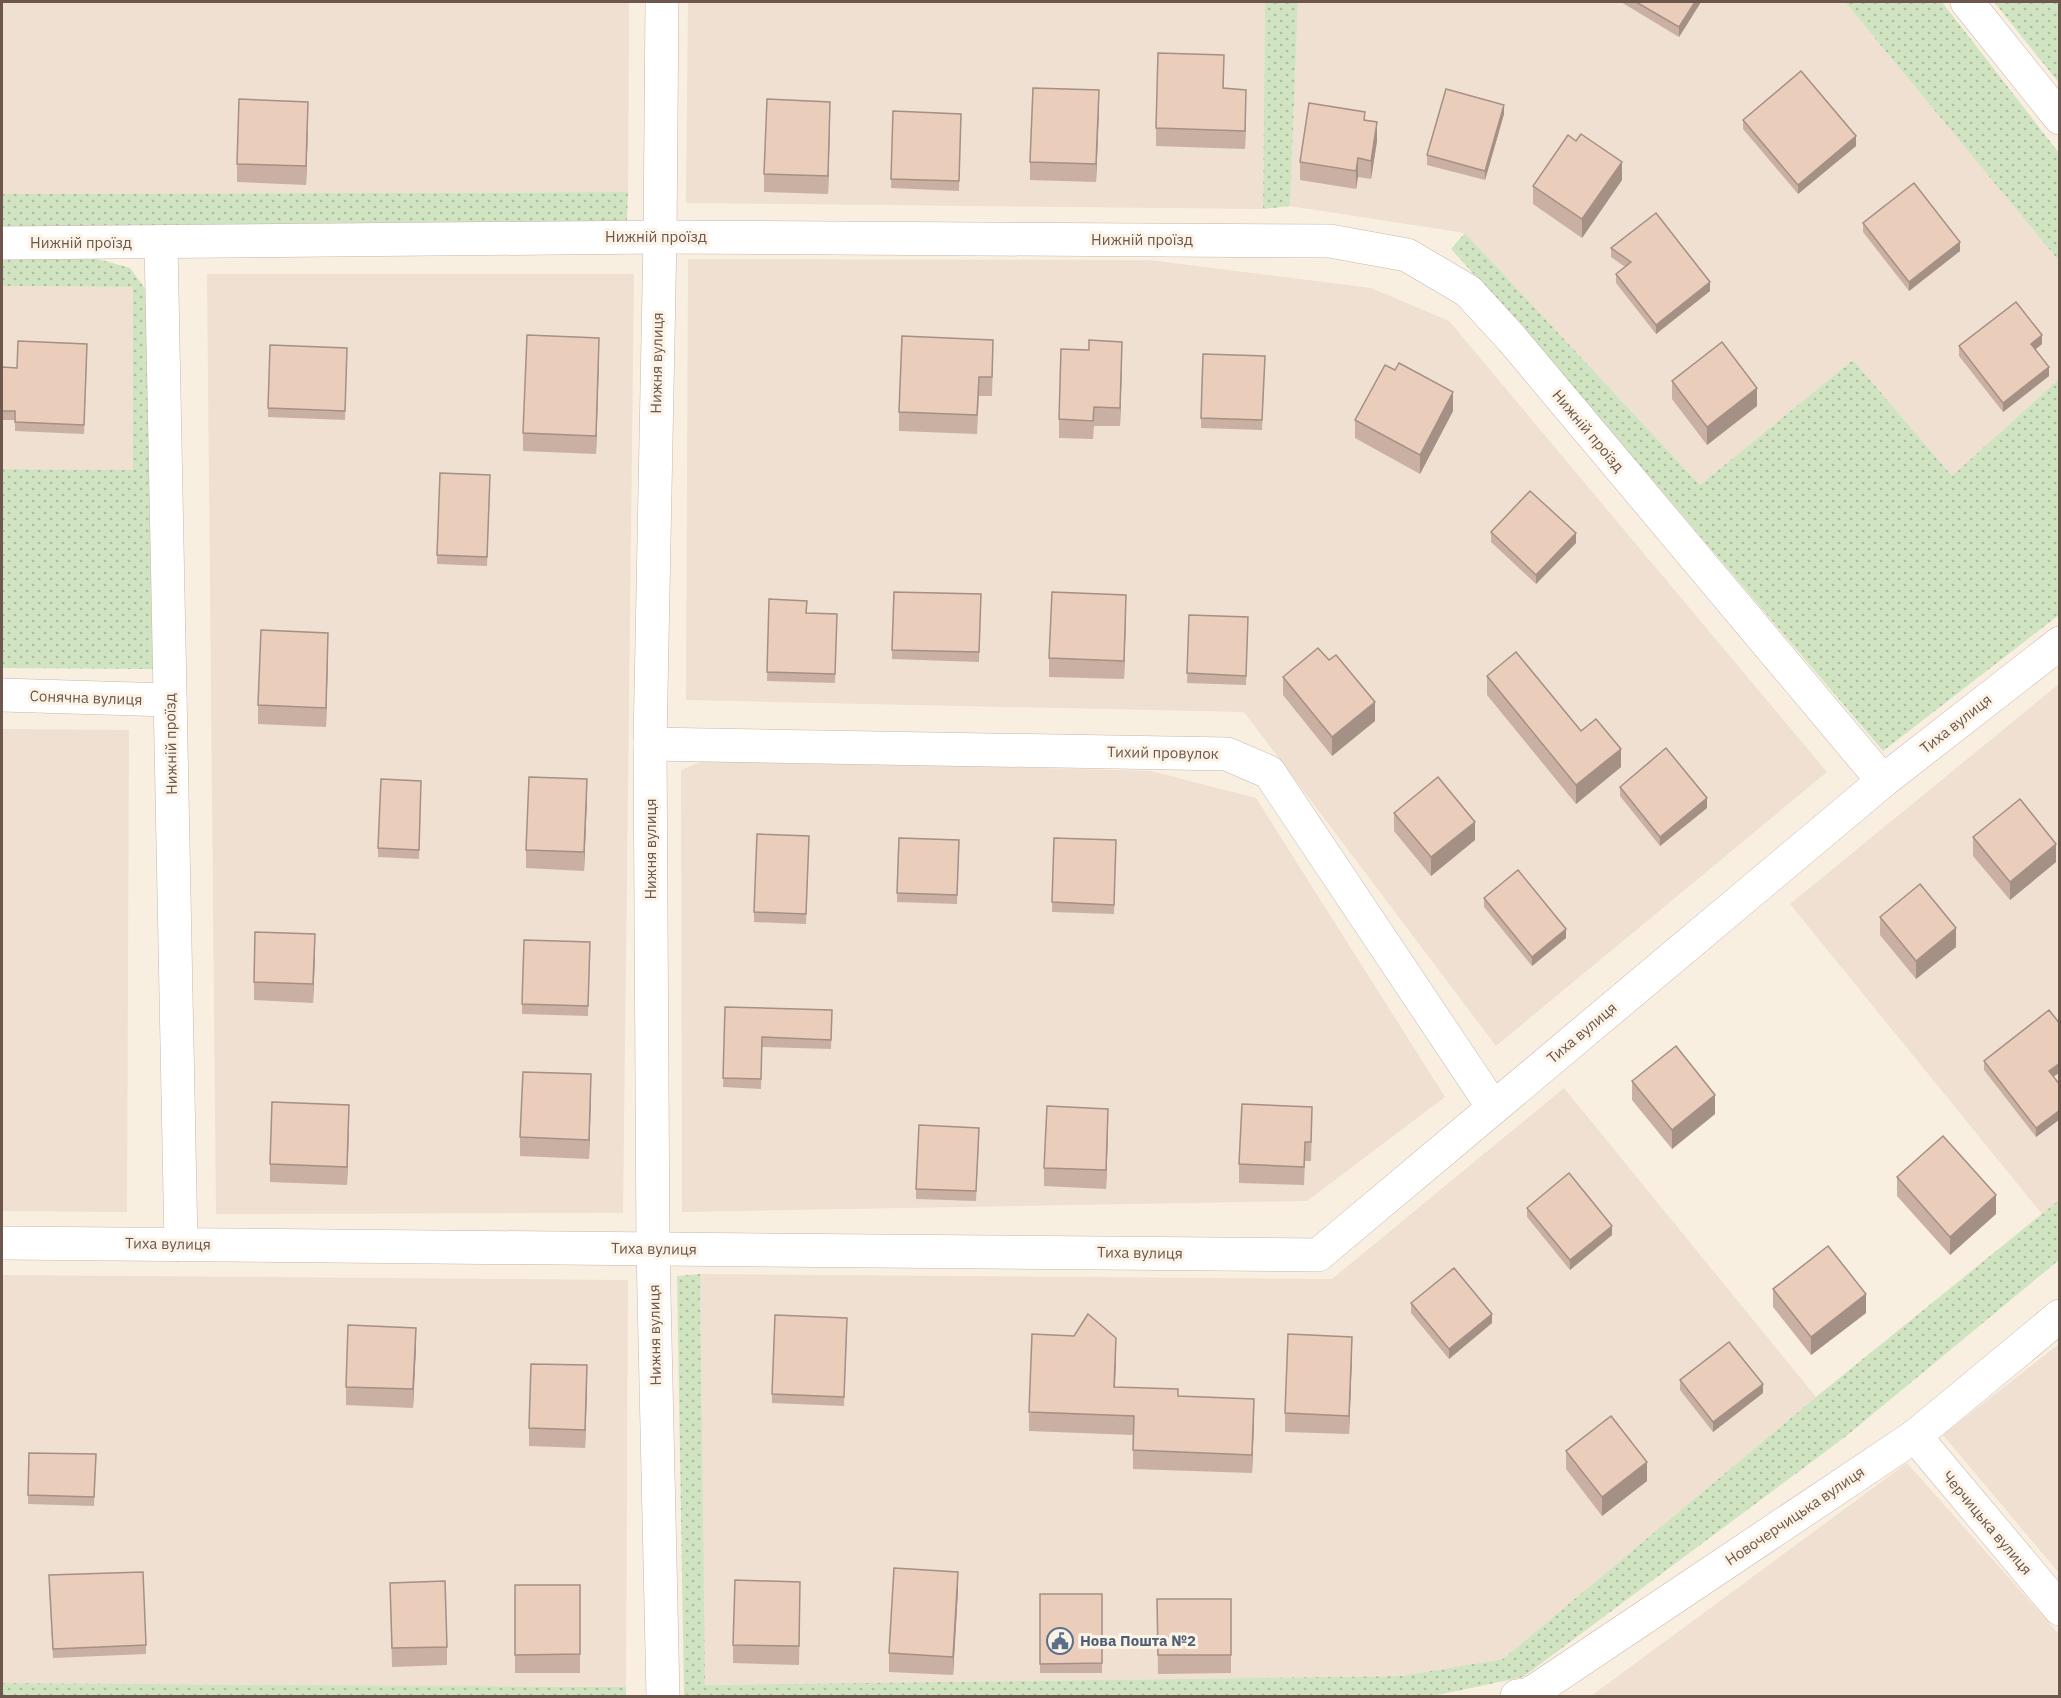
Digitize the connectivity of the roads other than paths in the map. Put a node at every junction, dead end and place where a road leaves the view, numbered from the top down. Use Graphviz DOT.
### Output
graph roads {
  1 [pos="662,2"];
  2 [pos="1967,2"];
  3 [pos="2060,118"];
  4 [pos="660,237"];
  5 [pos="2,243"];
  6 [pos="161,243"];
  7 [pos="2060,643"];
  8 [pos="2,695"];
  9 [pos="170,700"];
  10 [pos="650,744"];
  11 [pos="1883,781"];
  12 [pos="1493,1107"];
  13 [pos="2,1243"];
  14 [pos="181,1245"];
  15 [pos="654,1249"];
  16 [pos="2060,1316"];
  17 [pos="1915,1436"];
  18 [pos="2060,1609"];
  19 [pos="663,1696"];
  20 [pos="1517,1696"];
  1 -- 4 [label="street, Нижня вулиця"];
  2 -- 3 [label="street"];
  4 -- 6 [label="street, Нижній проїзд"];
  4 -- 10 [label="street, Нижня вулиця"];
  4 -- 11 [label="street, Нижній проїзд"];
  5 -- 6 [label="street, Нижній проїзд"];
  6 -- 9 [label="street, Нижній проїзд"];
  7 -- 11 [label="street, Тиха вулиця"];
  8 -- 9 [label="street, Сонячна вулиця"];
  9 -- 14 [label="street, Нижній проїзд"];
  10 -- 12 [label="street, Тихий провулок"];
  10 -- 15 [label="street, Нижня вулиця"];
  11 -- 12 [label="street, Тиха вулиця"];
  12 -- 15 [label="street, Тиха вулиця"];
  13 -- 14 [label="street, Тиха вулиця"];
  14 -- 15 [label="street, Тиха вулиця"];
  15 -- 19 [label="street, Нижня вулиця"];
  16 -- 17 [label="street, Новочерчицька вулиця"];
  17 -- 18 [label="street, Черчицька вулиця"];
  17 -- 20 [label="street, Новочерчицька вулиця"];
}
